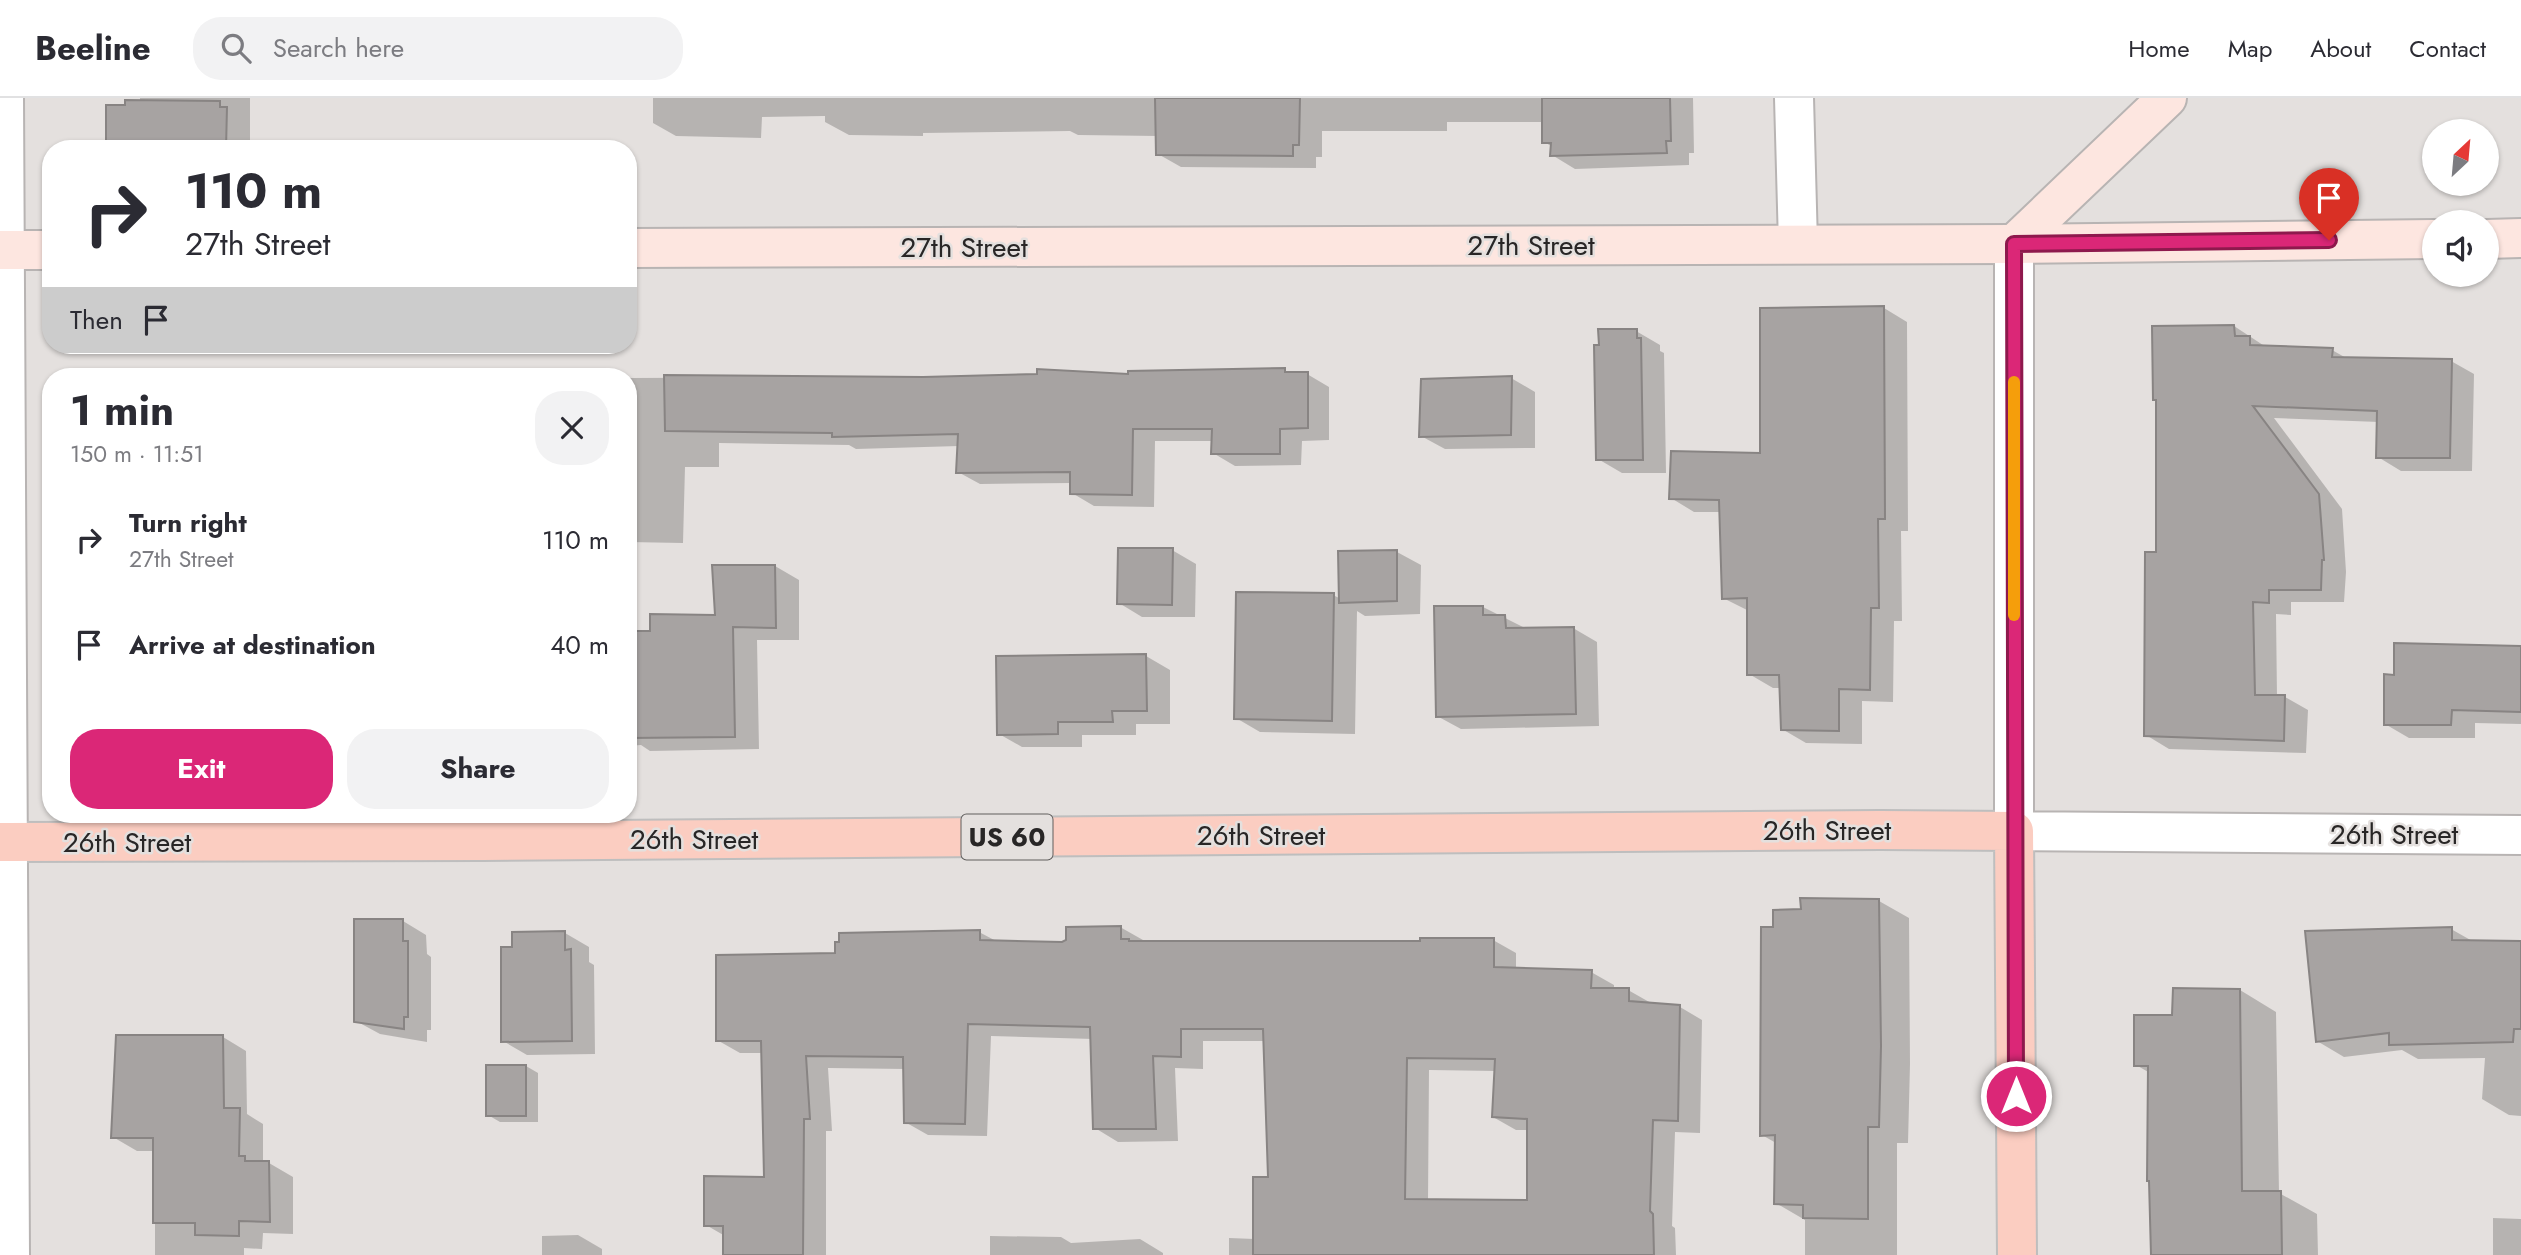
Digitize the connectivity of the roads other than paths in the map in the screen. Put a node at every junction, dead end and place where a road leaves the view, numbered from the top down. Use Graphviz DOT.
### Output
graph roads {
  1 [pos="4,98"];
  2 [pos="1794,98"];
  3 [pos="2167,98"];
  4 [pos="2521,238"];
  5 [pos="2422,239"];
  6 [pos="2499,239"];
  7 [pos="1798,244"];
  8 [pos="2014,244"];
  9 [pos="637,248"];
  10 [pos="2,250"];
  11 [pos="42,250"];
  12 [pos="2014,831"];
  13 [pos="2521,835"];
  14 [pos="4,842"];
  15 [pos="9,1255"];
  16 [pos="2017,1255"];
  1 -- 10 [label="street"];
  2 -- 7 [label="street"];
  3 -- 8 [label="main road"];
  4 -- 6 [label="main road"];
  5 -- 8 [label="main road, 27th Street"];
  7 -- 8 [label="main road, 27th Street"];
  7 -- 9 [label="main road, 27th Street"];
  8 -- 12 [label="street"];
  10 -- 11 [label="main road"];
  10 -- 14 [label="street"];
  12 -- 13 [label="street, 26th Street"];
  12 -- 14 [label="main road, 26th Street / US 60"];
  12 -- 16 [label="main road"];
  14 -- 15 [label="street"];
}
